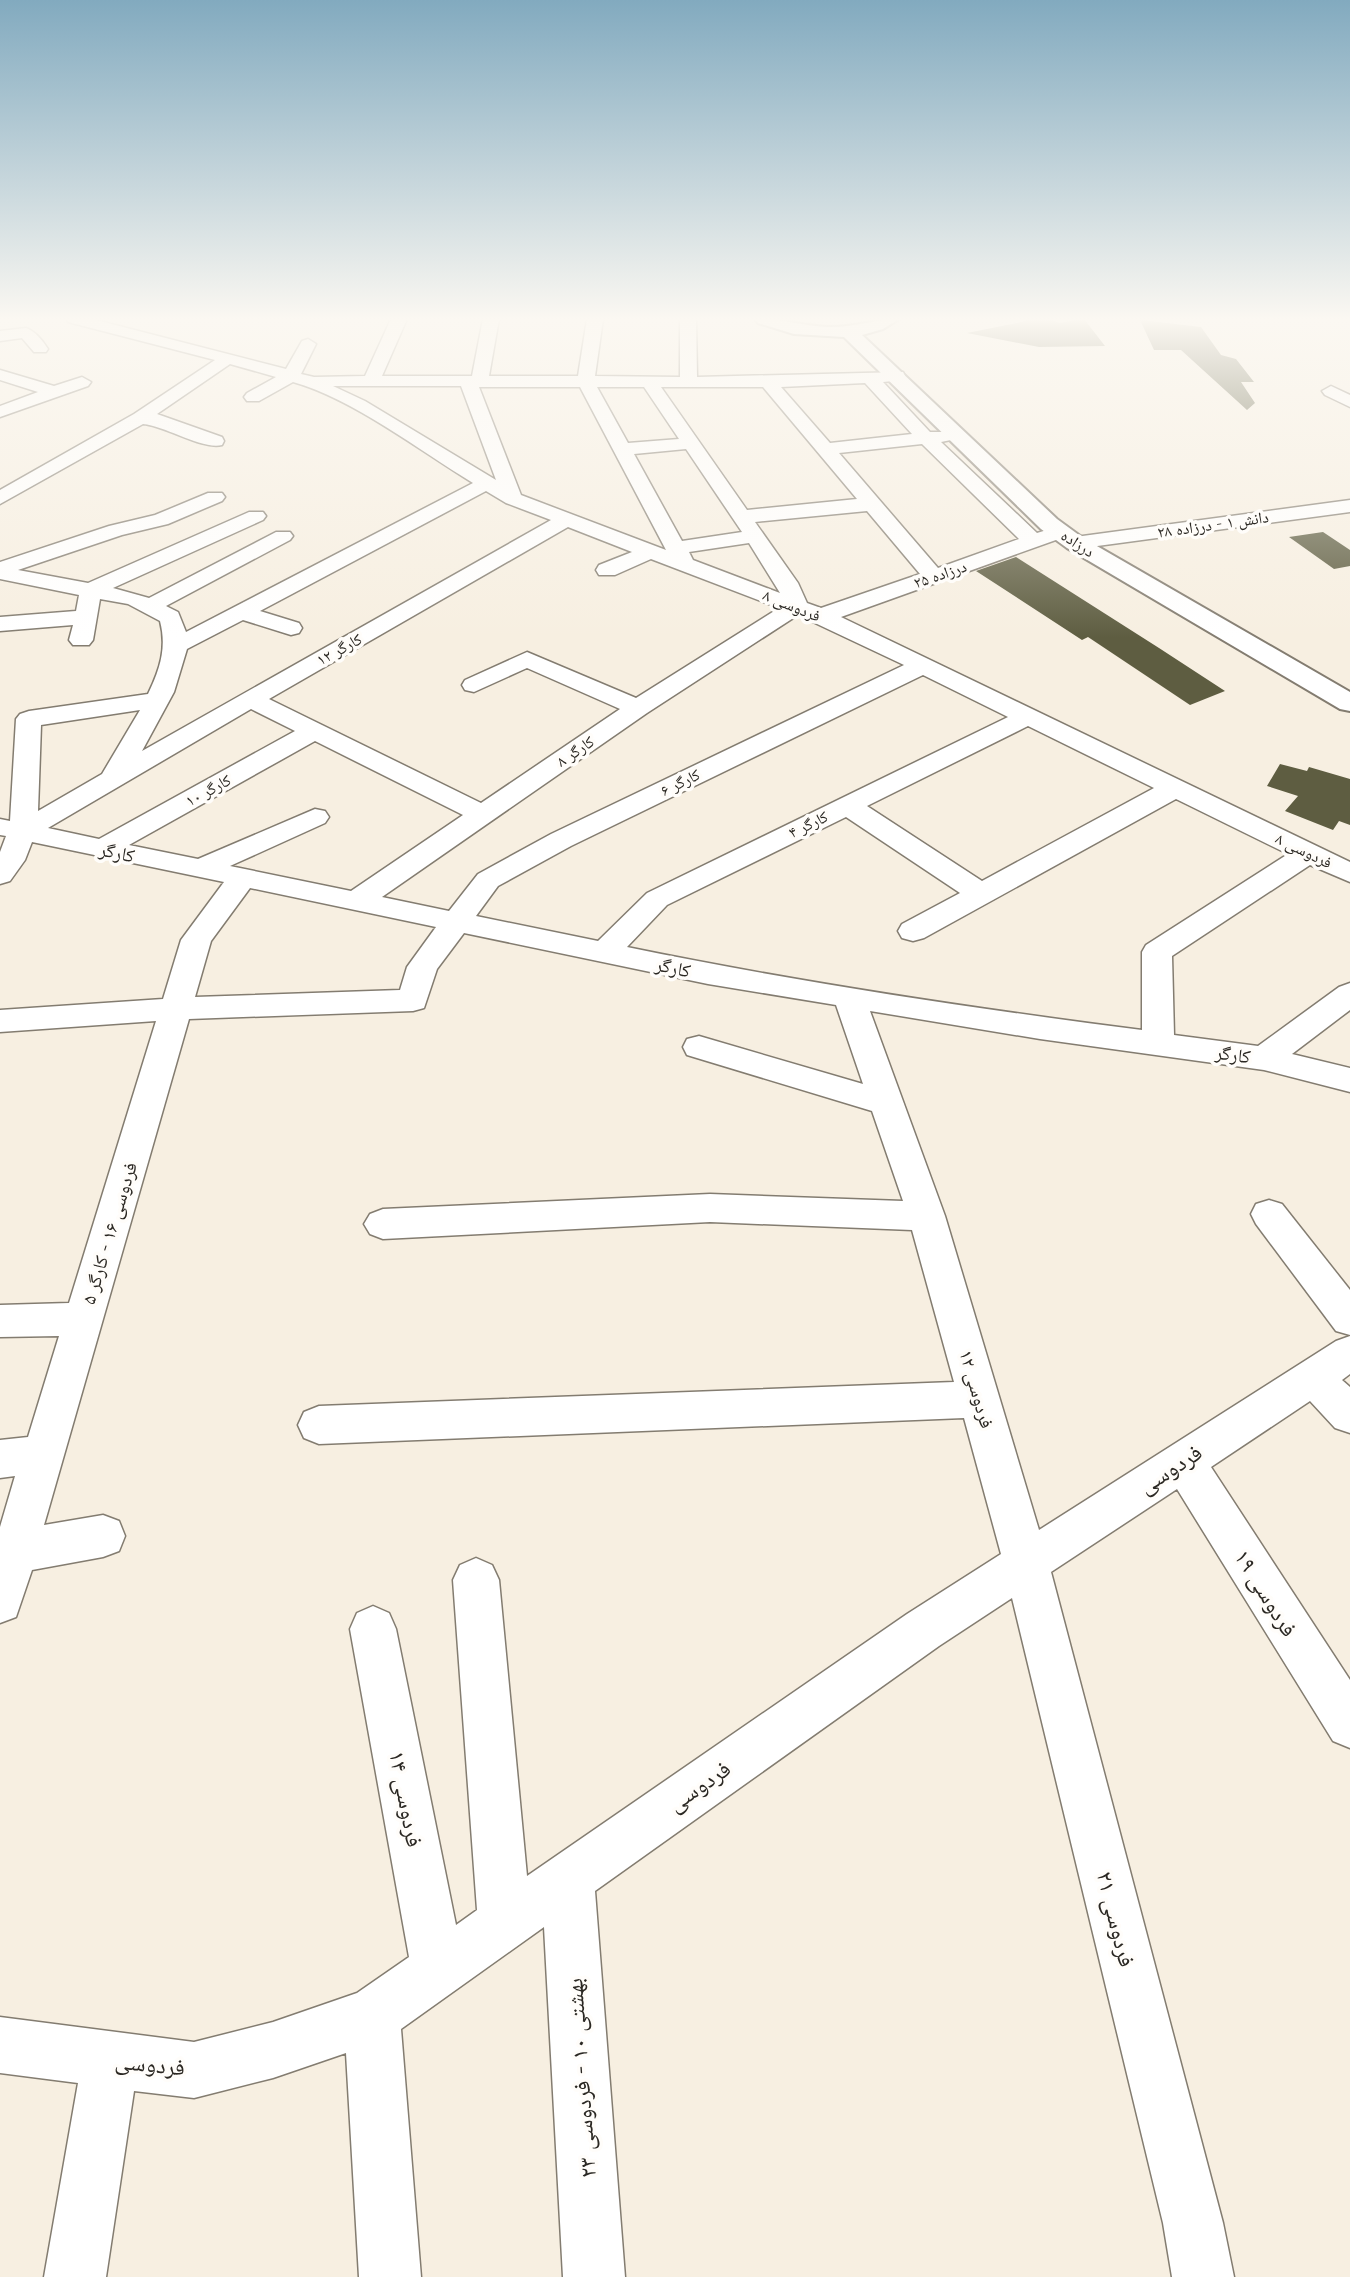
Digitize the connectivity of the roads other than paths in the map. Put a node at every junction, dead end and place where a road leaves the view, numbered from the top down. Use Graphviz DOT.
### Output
graph roads {
  1 [pos="127,425"];
  2 [pos="173,425"];
  3 [pos="391,425"];
  4 [pos="488,425"];
  5 [pos="609,425"];
  6 [pos="679,425"];
  7 [pos="805,425"];
  8 [pos="914,425"];
  9 [pos="948,425"];
  10 [pos="958,435"];
  11 [pos="926,438"];
  12 [pos="215,441"];
  13 [pos="691,443"];
  14 [pos="622,449"];
  15 [pos="825,449"];
  16 [pos="45,454"];
  17 [pos="71,458"];
  18 [pos="485,484"];
  19 [pos="215,497"];
  20 [pos="0,498"];
  21 [pos="513,499"];
  22 [pos="872,504"];
  23 [pos="1350,506"];
  24 [pos="256,516"];
  25 [pos="742,517"];
  26 [pos="568,519"];
  27 [pos="283,536"];
  28 [pos="755,536"];
  29 [pos="1068,537"];
  30 [pos="1033,541"];
  31 [pos="652,551"];
  32 [pos="680,555"];
  33 [pos="607,570"];
  34 [pos="0,571"];
  35 [pos="933,576"];
  36 [pos="91,590"];
  37 [pos="150,606"];
  38 [pos="797,606"];
  39 [pos="241,612"];
  40 [pos="821,616"];
  41 [pos="85,617"];
  42 [pos="0,624"];
  43 [pos="291,628"];
  44 [pos="80,640"];
  45 [pos="176,646"];
  46 [pos="922,666"];
  47 [pos="474,685"];
  48 [pos="250,699"];
  49 [pos="157,701"];
  50 [pos="1350,703"];
  51 [pos="638,708"];
  52 [pos="1027,717"];
  53 [pos="314,731"];
  54 [pos="111,780"];
  55 [pos="1175,788"];
  56 [pos="848,805"];
  57 [pos="483,815"];
  58 [pos="315,817"];
  59 [pos="11,830"];
  60 [pos="102,849"];
  61 [pos="1309,853"];
  62 [pos="200,869"];
  63 [pos="1350,873"];
  64 [pos="0,875"];
  65 [pos="242,878"];
  66 [pos="982,894"];
  67 [pos="356,901"];
  68 [pos="455,922"];
  69 [pos="913,931"];
  70 [pos="604,953"];
  71 [pos="1350,995"];
  72 [pos="849,997"];
  73 [pos="176,1009"];
  74 [pos="0,1021"];
  75 [pos="1158,1044"];
  76 [pos="699,1047"];
  77 [pos="1264,1058"];
  78 [pos="1350,1080"];
  79 [pos="887,1103"];
  80 [pos="1269,1214"];
  81 [pos="927,1216"];
  82 [pos="383,1224"];
  83 [pos="83,1319"];
  84 [pos="1350,1320"];
  85 [pos="0,1321"];
  86 [pos="1331,1365"];
  87 [pos="979,1399"];
  88 [pos="1350,1415"];
  89 [pos="319,1425"];
  90 [pos="44,1454"];
  91 [pos="0,1459"];
  92 [pos="1183,1461"];
  93 [pos="103,1536"];
  94 [pos="15,1552"];
  95 [pos="1026,1563"];
  96 [pos="476,1580"];
  97 [pos="0,1601"];
  98 [pos="373,1629"];
  99 [pos="1350,1724"];
  100 [pos="568,1878"];
  101 [pos="505,1922"];
  102 [pos="438,1969"];
  103 [pos="372,2016"];
  104 [pos="0,2046"];
  105 [pos="110,2060"];
  106 [pos="75,2277"];
  107 [pos="390,2277"];
  108 [pos="594,2277"];
  109 [pos="1202,2277"];
  1 -- 17 [label="street"];
  2 -- 12 [label="street"];
  3 -- 18 [label="street, فردوسی ۸"];
  4 -- 21 [label="street"];
  5 -- 14 [label="street"];
  6 -- 13 [label="street"];
  7 -- 15 [label="street"];
  8 -- 11 [label="street"];
  9 -- 10 [label="main road, درزاده"];
  10 -- 11 [label="street"];
  10 -- 29 [label="main road, درزاده"];
  11 -- 15 [label="street"];
  11 -- 30 [label="street"];
  13 -- 14 [label="street"];
  13 -- 25 [label="street"];
  14 -- 32 [label="street"];
  15 -- 22 [label="street"];
  16 -- 17 [label="street"];
  17 -- 20 [label="street"];
  18 -- 21 [label="street, فردوسی ۸"];
  18 -- 39 [label="street"];
  19 -- 34 [label="street"];
  21 -- 26 [label="street, فردوسی ۸"];
  22 -- 25 [label="street"];
  22 -- 35 [label="street"];
  23 -- 29 [label="street, دانش ۱ - درزاده ۲۸"];
  24 -- 36 [label="street"];
  25 -- 28 [label="street"];
  26 -- 31 [label="street, فردوسی ۸"];
  26 -- 48 [label="street, کارگر ۱۲"];
  27 -- 37 [label="street"];
  28 -- 32 [label="street"];
  28 -- 38 [label="street"];
  29 -- 30 [label="street, درزاده ۲۵"];
  29 -- 50 [label="main road, درزاده"];
  30 -- 35 [label="street, درزاده ۲۵"];
  31 -- 32 [label="street, فردوسی ۸"];
  31 -- 33 [label="street"];
  32 -- 38 [label="street, فردوسی ۸"];
  34 -- 36 [label="street"];
  35 -- 40 [label="street, درزاده ۲۵"];
  36 -- 37 [label="street"];
  36 -- 41 [label="street"];
  37 -- 45 [label="street"];
  38 -- 40 [label="street, فردوسی ۸"];
  38 -- 51 [label="street, کارگر ۸"];
  39 -- 43 [label="street"];
  39 -- 45 [label="street"];
  40 -- 46 [label="street, فردوسی ۸"];
  41 -- 42 [label="street"];
  41 -- 44 [label="street"];
  45 -- 49 [label="street, کارگر ۱۲"];
  46 -- 52 [label="street, فردوسی ۸"];
  46 -- 68 [label="street, کارگر ۶"];
  47 -- 51 [label="street"];
  48 -- 53 [label="street"];
  48 -- 54 [label="street, کارگر ۱۲"];
  49 -- 54 [label="street, کارگر ۱۲"];
  49 -- 59 [label="street"];
  51 -- 57 [label="street, کارگر ۸"];
  52 -- 55 [label="street, فردوسی ۸"];
  52 -- 56 [label="street, کارگر ۴"];
  53 -- 57 [label="street"];
  53 -- 60 [label="street, کارگر ۱۰"];
  54 -- 59 [label="street, کارگر ۱۲"];
  55 -- 61 [label="street, فردوسی ۸"];
  55 -- 66 [label="street"];
  56 -- 66 [label="street"];
  56 -- 70 [label="street, کارگر ۴"];
  57 -- 67 [label="street, کارگر ۸"];
  58 -- 62 [label="street"];
  59 -- 60 [label="street, کارگر"];
  59 -- 64 [label="street"];
  60 -- 62 [label="street, کارگر"];
  61 -- 63 [label="street, فردوسی ۸"];
  61 -- 75 [label="street"];
  62 -- 65 [label="street, کارگر"];
  65 -- 67 [label="street, کارگر"];
  65 -- 73 [label="street, فردوسی ۱۶ - کارگر ۵"];
  66 -- 69 [label="street"];
  67 -- 68 [label="street, کارگر"];
  68 -- 70 [label="street, کارگر"];
  68 -- 73 [label="street, کارگر ۶"];
  70 -- 72 [label="street, کارگر"];
  71 -- 77 [label="street"];
  72 -- 75 [label="street, کارگر"];
  72 -- 79 [label="street, فردوسی ۱۲"];
  73 -- 74 [label="street"];
  73 -- 83 [label="street, فردوسی ۱۶ - کارگر ۵"];
  75 -- 77 [label="street, کارگر"];
  76 -- 79 [label="street"];
  77 -- 78 [label="street, کارگر"];
  79 -- 81 [label="street, فردوسی ۱۲"];
  80 -- 84 [label="street"];
  81 -- 82 [label="street"];
  81 -- 87 [label="street, فردوسی ۱۲"];
  83 -- 85 [label="street"];
  83 -- 90 [label="street, فردوسی ۱۶ - کارگر ۵"];
  86 -- 88 [label="street"];
  86 -- 92 [label="street, فردوسی"];
  87 -- 89 [label="street"];
  87 -- 95 [label="street, فردوسی ۱۲"];
  90 -- 91 [label="street"];
  90 -- 94 [label="street, فردوسی ۱۶ - کارگر ۵"];
  92 -- 95 [label="street, فردوسی"];
  92 -- 99 [label="street, فردوسی ۱۹"];
  93 -- 94 [label="street"];
  94 -- 97 [label="street, فردوسی ۱۶ - کارگر ۵"];
  95 -- 100 [label="street, فردوسی"];
  95 -- 109 [label="street, فردوسی ۲۱"];
  96 -- 101 [label="street"];
  98 -- 102 [label="street, فردوسی ۱۴"];
  100 -- 101 [label="street, فردوسی"];
  100 -- 108 [label="street, بهشتی ۱۰ - فردوسی ۲۳"];
  101 -- 102 [label="street, فردوسی"];
  102 -- 103 [label="street, فردوسی"];
  103 -- 105 [label="street, فردوسی"];
  103 -- 107 [label="street"];
  104 -- 105 [label="street, فردوسی"];
  105 -- 106 [label="street"];
}
